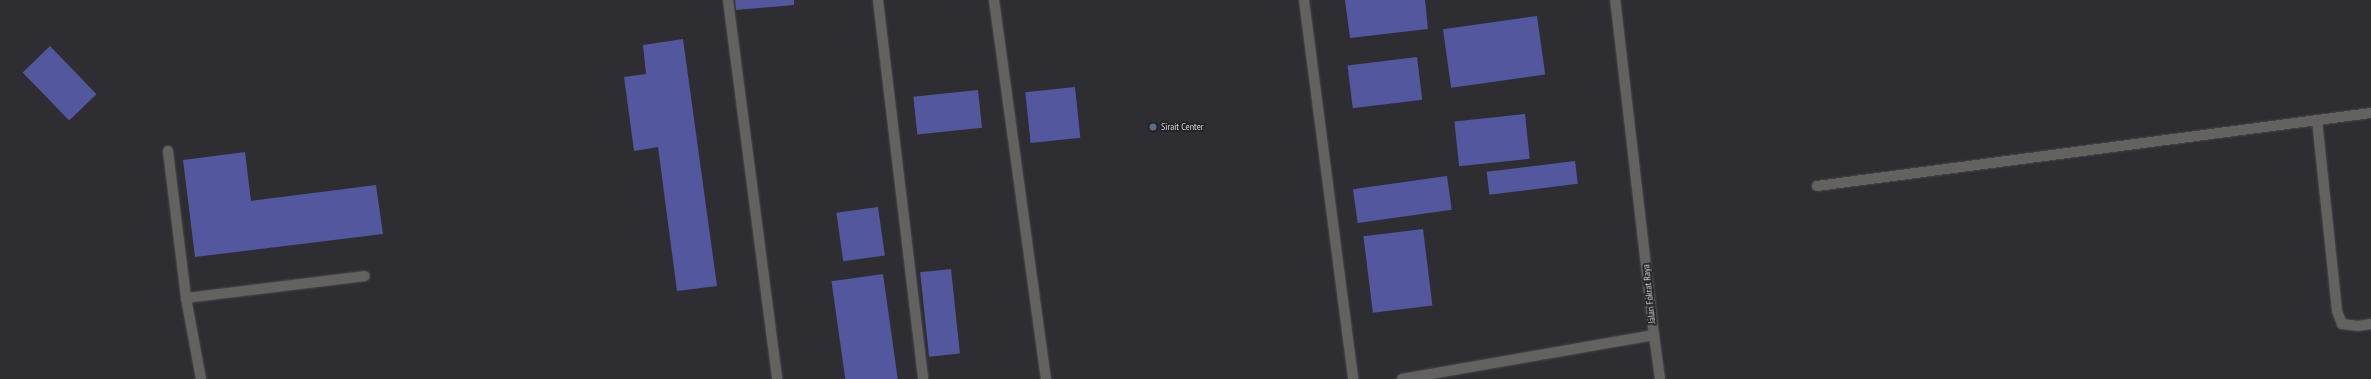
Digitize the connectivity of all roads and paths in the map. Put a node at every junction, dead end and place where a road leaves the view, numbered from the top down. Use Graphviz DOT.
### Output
graph roads {
  1 [pos="728,0"];
  2 [pos="878,0"];
  3 [pos="994,0"];
  4 [pos="1304,0"];
  5 [pos="1615,0"];
  6 [pos="2371,113"];
  7 [pos="2317,120"];
  8 [pos="168,151"];
  9 [pos="1817,186"];
  10 [pos="365,276"];
  11 [pos="186,298"];
  12 [pos="2371,324"];
  13 [pos="1654,335"];
  14 [pos="201,379"];
  15 [pos="777,379"];
  16 [pos="923,379"];
  17 [pos="1046,379"];
  18 [pos="1353,379"];
  19 [pos="1402,379"];
  20 [pos="1660,379"];
  1 -- 15 [label="street"];
  2 -- 16 [label="street"];
  3 -- 17 [label="street"];
  4 -- 18 [label="street"];
  5 -- 13 [label="street, Jalan Fokrat Raya"];
  6 -- 7 [label="street"];
  7 -- 9 [label="street"];
  7 -- 12 [label="street"];
  8 -- 11 [label="street"];
  10 -- 11 [label="street"];
  11 -- 14 [label="street"];
  13 -- 19 [label="street, Jalan Fokrat Raya"];
  13 -- 20 [label="street"];
}
